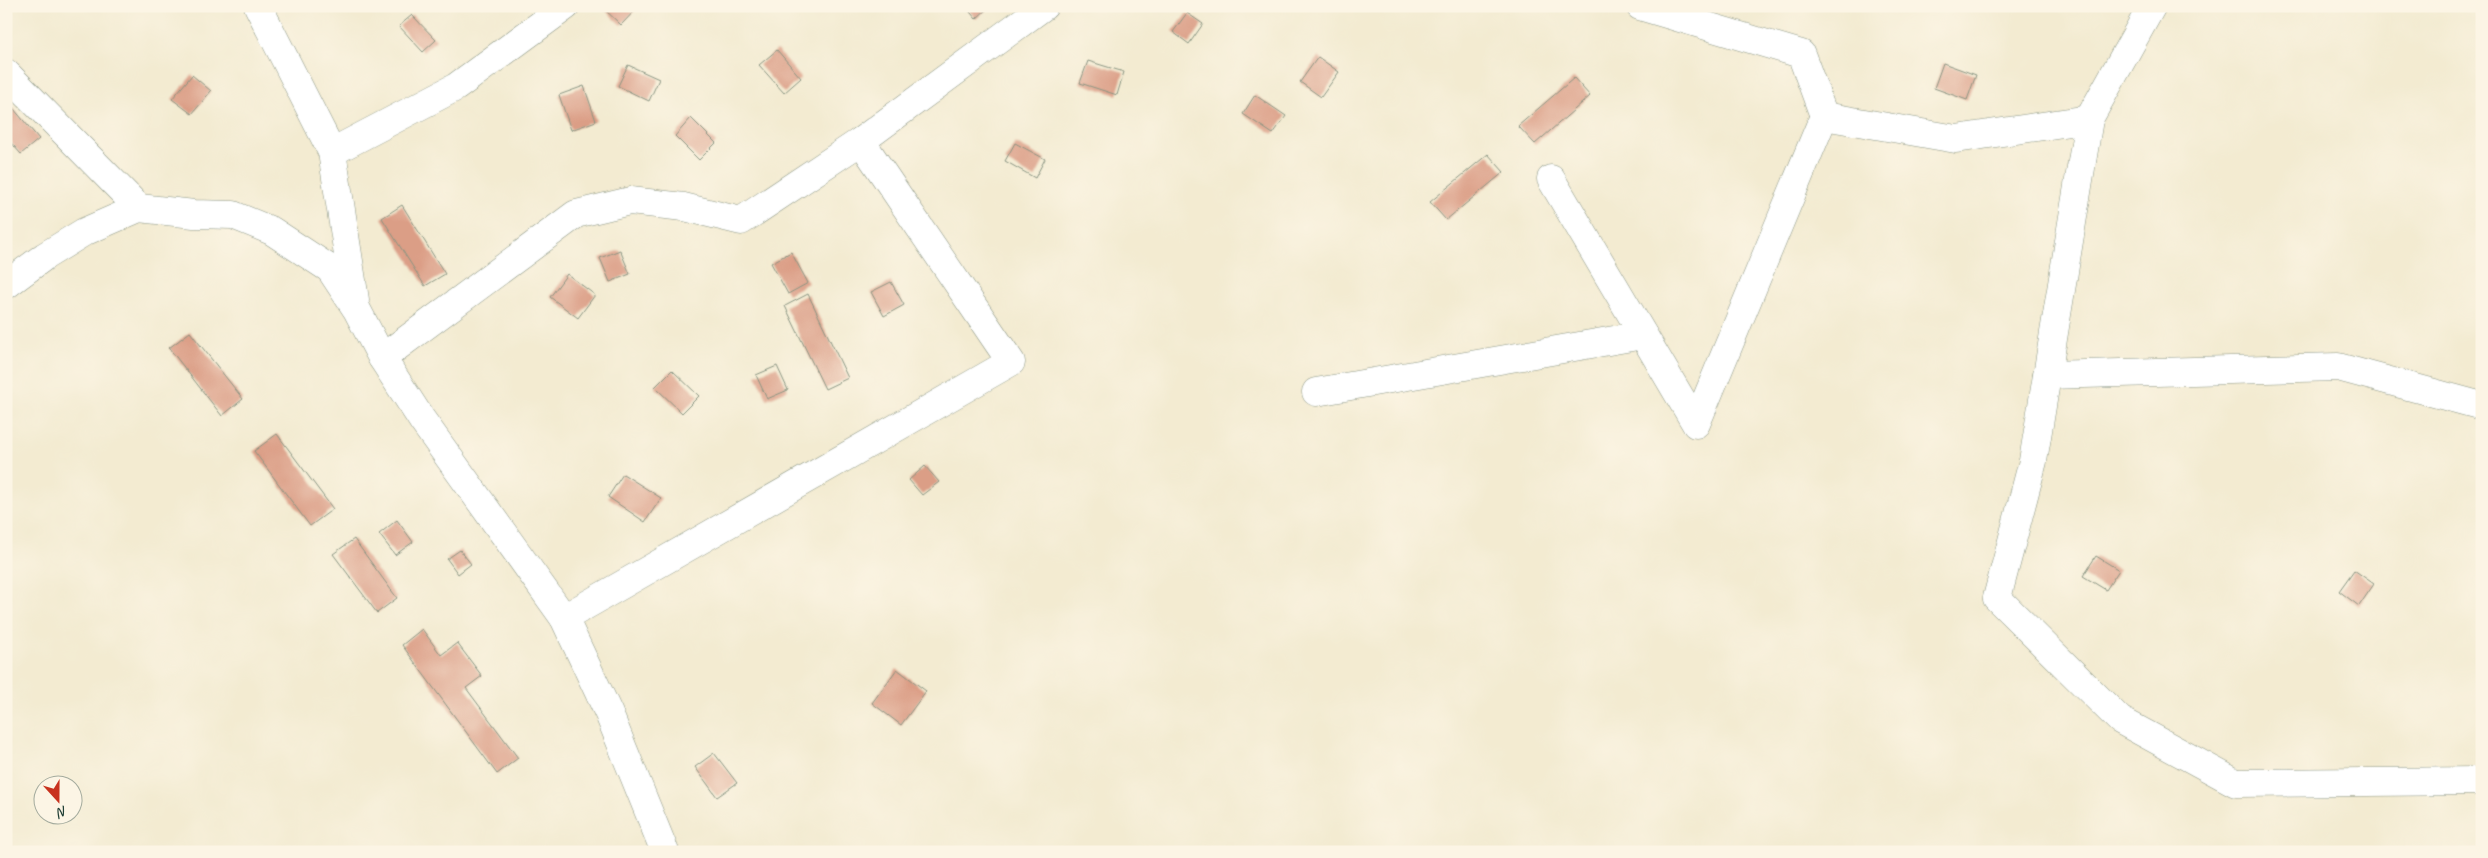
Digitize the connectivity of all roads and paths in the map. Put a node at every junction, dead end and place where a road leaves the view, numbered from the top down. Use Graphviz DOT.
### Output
graph roads {
  1 [pos="258,6"];
  2 [pos="566,6"];
  3 [pos="1044,6"];
  4 [pos="1640,6"];
  5 [pos="2152,6"];
  6 [pos="6,73"];
  7 [pos="1824,116"];
  8 [pos="2089,119"];
  9 [pos="861,141"];
  10 [pos="332,152"];
  11 [pos="1551,179"];
  12 [pos="139,208"];
  13 [pos="6,285"];
  14 [pos="357,310"];
  15 [pos="1643,335"];
  16 [pos="382,358"];
  17 [pos="2047,375"];
  18 [pos="1316,392"];
  19 [pos="2482,406"];
  20 [pos="564,618"];
  21 [pos="2482,781"];
  22 [pos="665,852"];
  1 -- 10 [label="street"];
  2 -- 10 [label="street"];
  3 -- 9 [label="street"];
  4 -- 7 [label="street"];
  5 -- 8 [label="street"];
  6 -- 12 [label="street"];
  7 -- 8 [label="street"];
  7 -- 15 [label="street"];
  8 -- 17 [label="street"];
  9 -- 16 [label="street"];
  9 -- 20 [label="street"];
  10 -- 14 [label="street"];
  11 -- 15 [label="street"];
  12 -- 13 [label="street"];
  12 -- 14 [label="street"];
  14 -- 16 [label="street"];
  15 -- 18 [label="street"];
  16 -- 20 [label="street"];
  17 -- 19 [label="street"];
  17 -- 21 [label="street"];
  20 -- 22 [label="street"];
}
